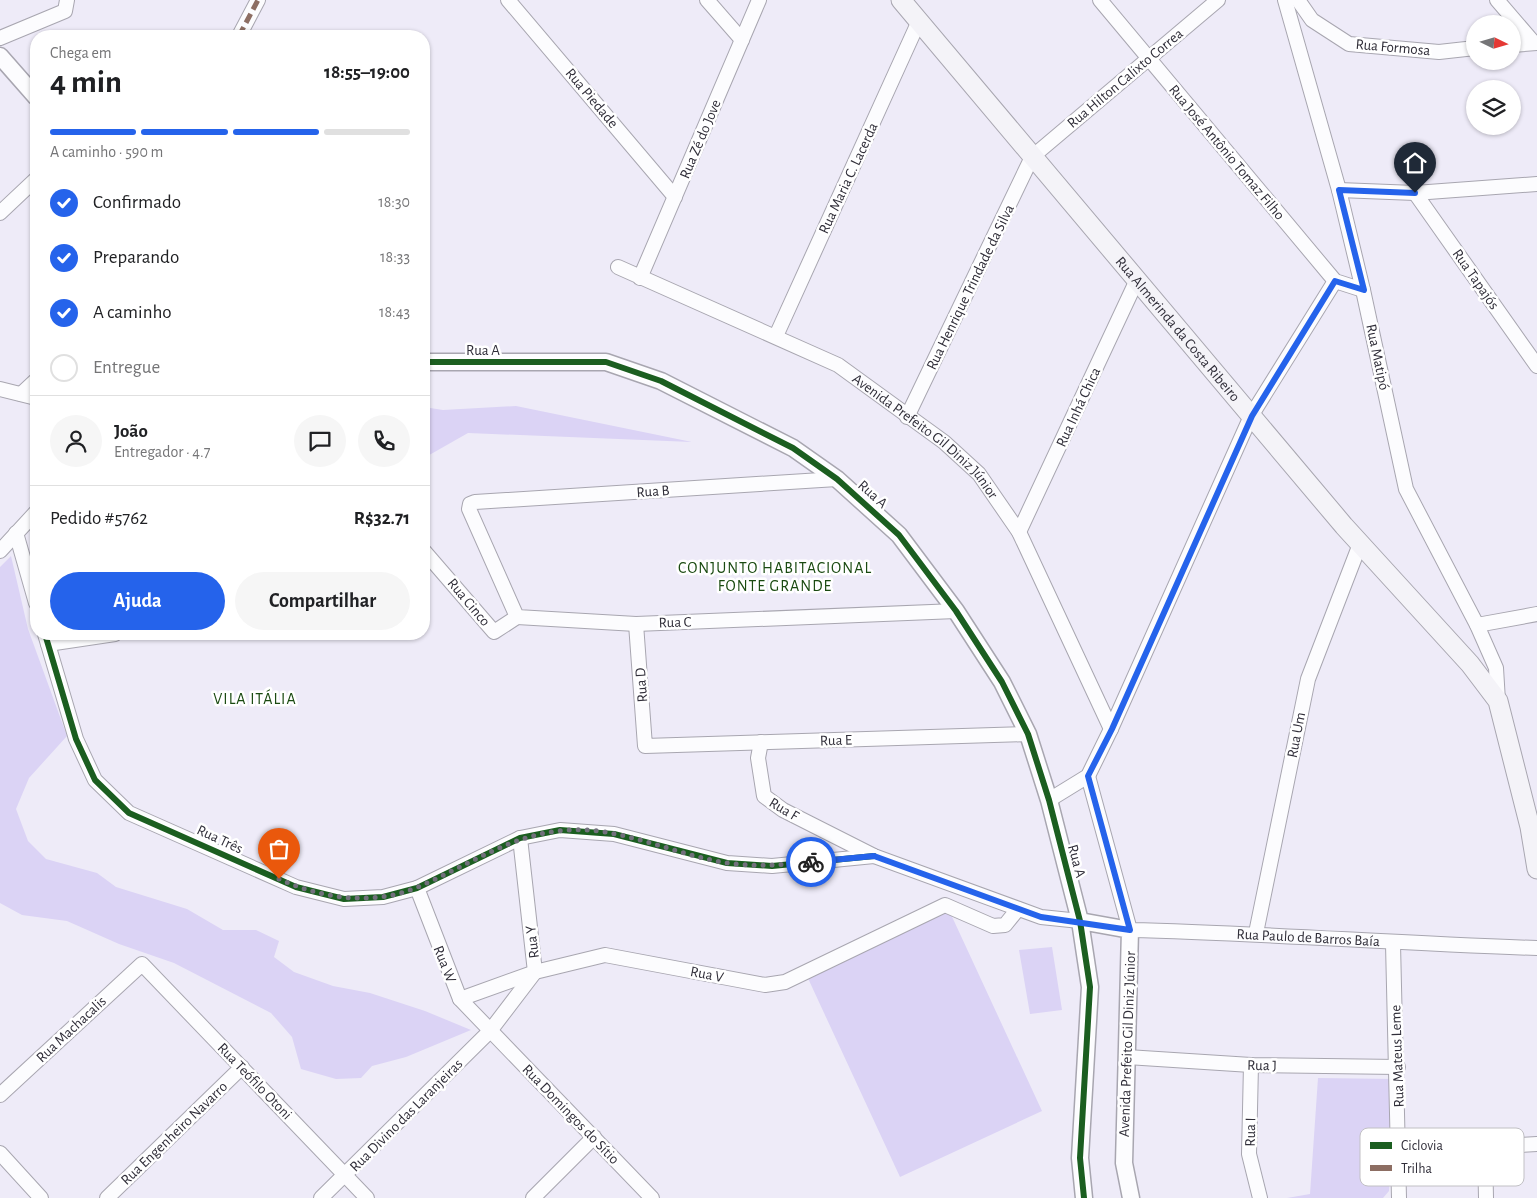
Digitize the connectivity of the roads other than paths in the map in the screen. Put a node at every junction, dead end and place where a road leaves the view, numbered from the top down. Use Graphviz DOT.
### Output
graph roads {
  1 [pos="67,0"];
  2 [pos="258,0"];
  3 [pos="508,0"];
  4 [pos="707,0"];
  5 [pos="759,0"];
  6 [pos="901,0"];
  7 [pos="1100,0"];
  8 [pos="1218,0"];
  9 [pos="1285,0"];
  10 [pos="1298,0"];
  11 [pos="1497,0"];
  12 [pos="919,22"];
  13 [pos="242,30"];
  14 [pos="0,38"];
  15 [pos="742,40"];
  16 [pos="1536,43"];
  17 [pos="1521,44"];
  18 [pos="1466,49"];
  19 [pos="0,56"];
  20 [pos="1148,57"];
  21 [pos="30,90"];
  22 [pos="1032,157"];
  23 [pos="1537,184"];
  24 [pos="30,185"];
  25 [pos="1339,190"];
  26 [pos="1415,193"];
  27 [pos="676,196"];
  28 [pos="0,213"];
  29 [pos="618,267"];
  30 [pos="640,278"];
  31 [pos="1335,281"];
  32 [pos="1136,282"];
  33 [pos="1364,290"];
  34 [pos="776,336"];
  35 [pos="430,362"];
  36 [pos="1537,366"];
  37 [pos="30,386"];
  38 [pos="0,389"];
  39 [pos="21,394"];
  40 [pos="30,396"];
  41 [pos="1252,416"];
  42 [pos="907,417"];
  43 [pos="837,479"];
  44 [pos="30,518"];
  45 [pos="1019,532"];
  46 [pos="16,533"];
  47 [pos="1360,544"];
  48 [pos="0,551"];
  49 [pos="430,557"];
  50 [pos="30,582"];
  51 [pos="956,611"];
  52 [pos="1537,614"];
  53 [pos="518,617"];
  54 [pos="636,624"];
  55 [pos="1477,625"];
  56 [pos="46,640"];
  57 [pos="1498,701"];
  58 [pos="1112,729"];
  59 [pos="1028,734"];
  60 [pos="761,742"];
  61 [pos="645,746"];
  62 [pos="1088,776"];
  63 [pos="1048,800"];
  64 [pos="520,838"];
  65 [pos="874,856"];
  66 [pos="1537,869"];
  67 [pos="417,888"];
  68 [pos="1018,909"];
  69 [pos="1080,922"];
  70 [pos="1130,930"];
  71 [pos="1256,933"];
  72 [pos="1393,944"];
  73 [pos="1537,948"];
  74 [pos="142,964"];
  75 [pos="535,972"];
  76 [pos="460,999"];
  77 [pos="490,1031"];
  78 [pos="1127,1057"];
  79 [pos="1251,1065"];
  80 [pos="242,1067"];
  81 [pos="1398,1067"];
  82 [pos="0,1095"];
  83 [pos="1399,1128"];
  84 [pos="594,1137"];
  85 [pos="1537,1144"];
  86 [pos="1524,1145"];
  87 [pos="0,1153"];
  88 [pos="345,1176"];
  89 [pos="41,1198"];
  90 [pos="107,1198"];
  91 [pos="322,1198"];
  92 [pos="367,1198"];
  93 [pos="533,1198"];
  94 [pos="652,1198"];
  95 [pos="1084,1198"];
  96 [pos="1130,1198"];
  97 [pos="1260,1198"];
  1 -- 14 [label="street"];
  2 -- 13 [label="street"];
  3 -- 27 [label="street, Rua Piedade"];
  4 -- 15 [label="street"];
  5 -- 15 [label="street, Rua Zé do Jove"];
  6 -- 12 [label="main road, Rua Almerinda da Costa Ribeiro"];
  7 -- 20 [label="street, Rua José Antônio Tomaz Filho"];
  8 -- 20 [label="street, Rua Hilton Calixto Correa"];
  9 -- 25 [label="street, Rua Matipó"];
  10 -- 18 [label="street, Rua Formosa"];
  11 -- 16 [label="street"];
  12 -- 22 [label="main road, Rua Almerinda da Costa Ribeiro"];
  12 -- 34 [label="street, Rua Maria C. Lacerda"];
  15 -- 27 [label="street, Rua Zé do Jove"];
  16 -- 17 [label="street"];
  19 -- 21 [label="street"];
  20 -- 22 [label="street, Rua Hilton Calixto Correa"];
  20 -- 31 [label="street, Rua José Antônio Tomaz Filho"];
  22 -- 32 [label="main road, Rua Almerinda da Costa Ribeiro"];
  22 -- 42 [label="street, Rua Henrique Trindade da Silva"];
  23 -- 26 [label="street"];
  24 -- 28 [label="street"];
  25 -- 26 [label="street"];
  25 -- 33 [label="street, Rua Matipó"];
  26 -- 36 [label="street, Rua Tapajós"];
  27 -- 30 [label="street, Rua Zé do Jove"];
  29 -- 30 [label="street, Avenida Prefeito Gil Diniz Júnior"];
  30 -- 34 [label="street, Avenida Prefeito Gil Diniz Júnior"];
  31 -- 33 [label="street"];
  31 -- 41 [label="street"];
  32 -- 41 [label="main road, Rua Almerinda da Costa Ribeiro"];
  32 -- 45 [label="street, Rua Inhá Chica"];
  33 -- 55 [label="street, Rua Matipó"];
  34 -- 42 [label="street, Avenida Prefeito Gil Diniz Júnior"];
  35 -- 43 [label="street, Rua A"];
  37 -- 39 [label="street"];
  38 -- 39 [label="street"];
  39 -- 40 [label="street"];
  41 -- 47 [label="main road, Rua Almerinda da Costa Ribeiro"];
  41 -- 58 [label="street"];
  42 -- 45 [label="street, Avenida Prefeito Gil Diniz Júnior"];
  43 -- 51 [label="street, Rua A"];
  43 -- 53 [label="street, Rua B"];
  44 -- 46 [label="street"];
  45 -- 58 [label="street, Avenida Prefeito Gil Diniz Júnior"];
  46 -- 48 [label="street"];
  46 -- 50 [label="street"];
  47 -- 57 [label="main road, Rua Almerinda da Costa Ribeiro"];
  47 -- 71 [label="street, Rua Um"];
  49 -- 53 [label="street, Rua Cinco"];
  51 -- 54 [label="street, Rua C"];
  51 -- 59 [label="street, Rua A"];
  52 -- 55 [label="street"];
  53 -- 54 [label="street, Rua C"];
  54 -- 61 [label="street, Rua D"];
  55 -- 57 [label="street, Rua Matipó"];
  56 -- 67 [label="street, Rua Três"];
  57 -- 66 [label="main road"];
  58 -- 62 [label="street"];
  59 -- 60 [label="street, Rua E"];
  59 -- 63 [label="street, Rua A"];
  60 -- 61 [label="street, Rua E"];
  60 -- 65 [label="street, Rua F"];
  62 -- 63 [label="street"];
  62 -- 70 [label="street, Avenida Prefeito Gil Diniz Júnior"];
  63 -- 69 [label="street, Rua A"];
  64 -- 65 [label="street, Rua Três"];
  64 -- 67 [label="street, Rua Três"];
  64 -- 75 [label="street, Rua Y"];
  65 -- 68 [label="street, Rua F"];
  67 -- 76 [label="street, Rua W"];
  68 -- 69 [label="street, Rua F"];
  68 -- 75 [label="street, Rua V"];
  69 -- 70 [label="street, Rua Paulo de Barros Baía"];
  69 -- 95 [label="street"];
  70 -- 71 [label="street, Rua Paulo de Barros Baía"];
  70 -- 78 [label="street, Avenida Prefeito Gil Diniz Júnior"];
  71 -- 72 [label="street, Rua Paulo de Barros Baía"];
  72 -- 73 [label="street, Rua Paulo de Barros Baía"];
  72 -- 81 [label="street, Rua Mateus Leme"];
  74 -- 80 [label="street, Rua Teófilo Otoni"];
  74 -- 82 [label="street, Rua Machacalis"];
  75 -- 76 [label="street, Rua V"];
  75 -- 77 [label="street, Rua Y"];
  76 -- 77 [label="street, Rua W"];
  77 -- 84 [label="street, Rua Domingos do Sítio"];
  77 -- 88 [label="street, Rua Divino das Laranjeiras"];
  78 -- 79 [label="street, Rua J"];
  78 -- 96 [label="street, Avenida Prefeito Gil Diniz Júnior"];
  79 -- 81 [label="street, Rua J"];
  79 -- 97 [label="street, Rua I"];
  80 -- 88 [label="street, Rua Teófilo Otoni"];
  80 -- 90 [label="street, Rua Engenheiro Navarro"];
  81 -- 83 [label="street, Rua Mateus Leme"];
  84 -- 93 [label="street"];
  84 -- 94 [label="street, Rua Domingos do Sítio"];
  85 -- 86 [label="street"];
  87 -- 89 [label="street"];
  88 -- 91 [label="street, Rua Divino das Laranjeiras"];
  88 -- 92 [label="street, Rua Teófilo Otoni"];
}
